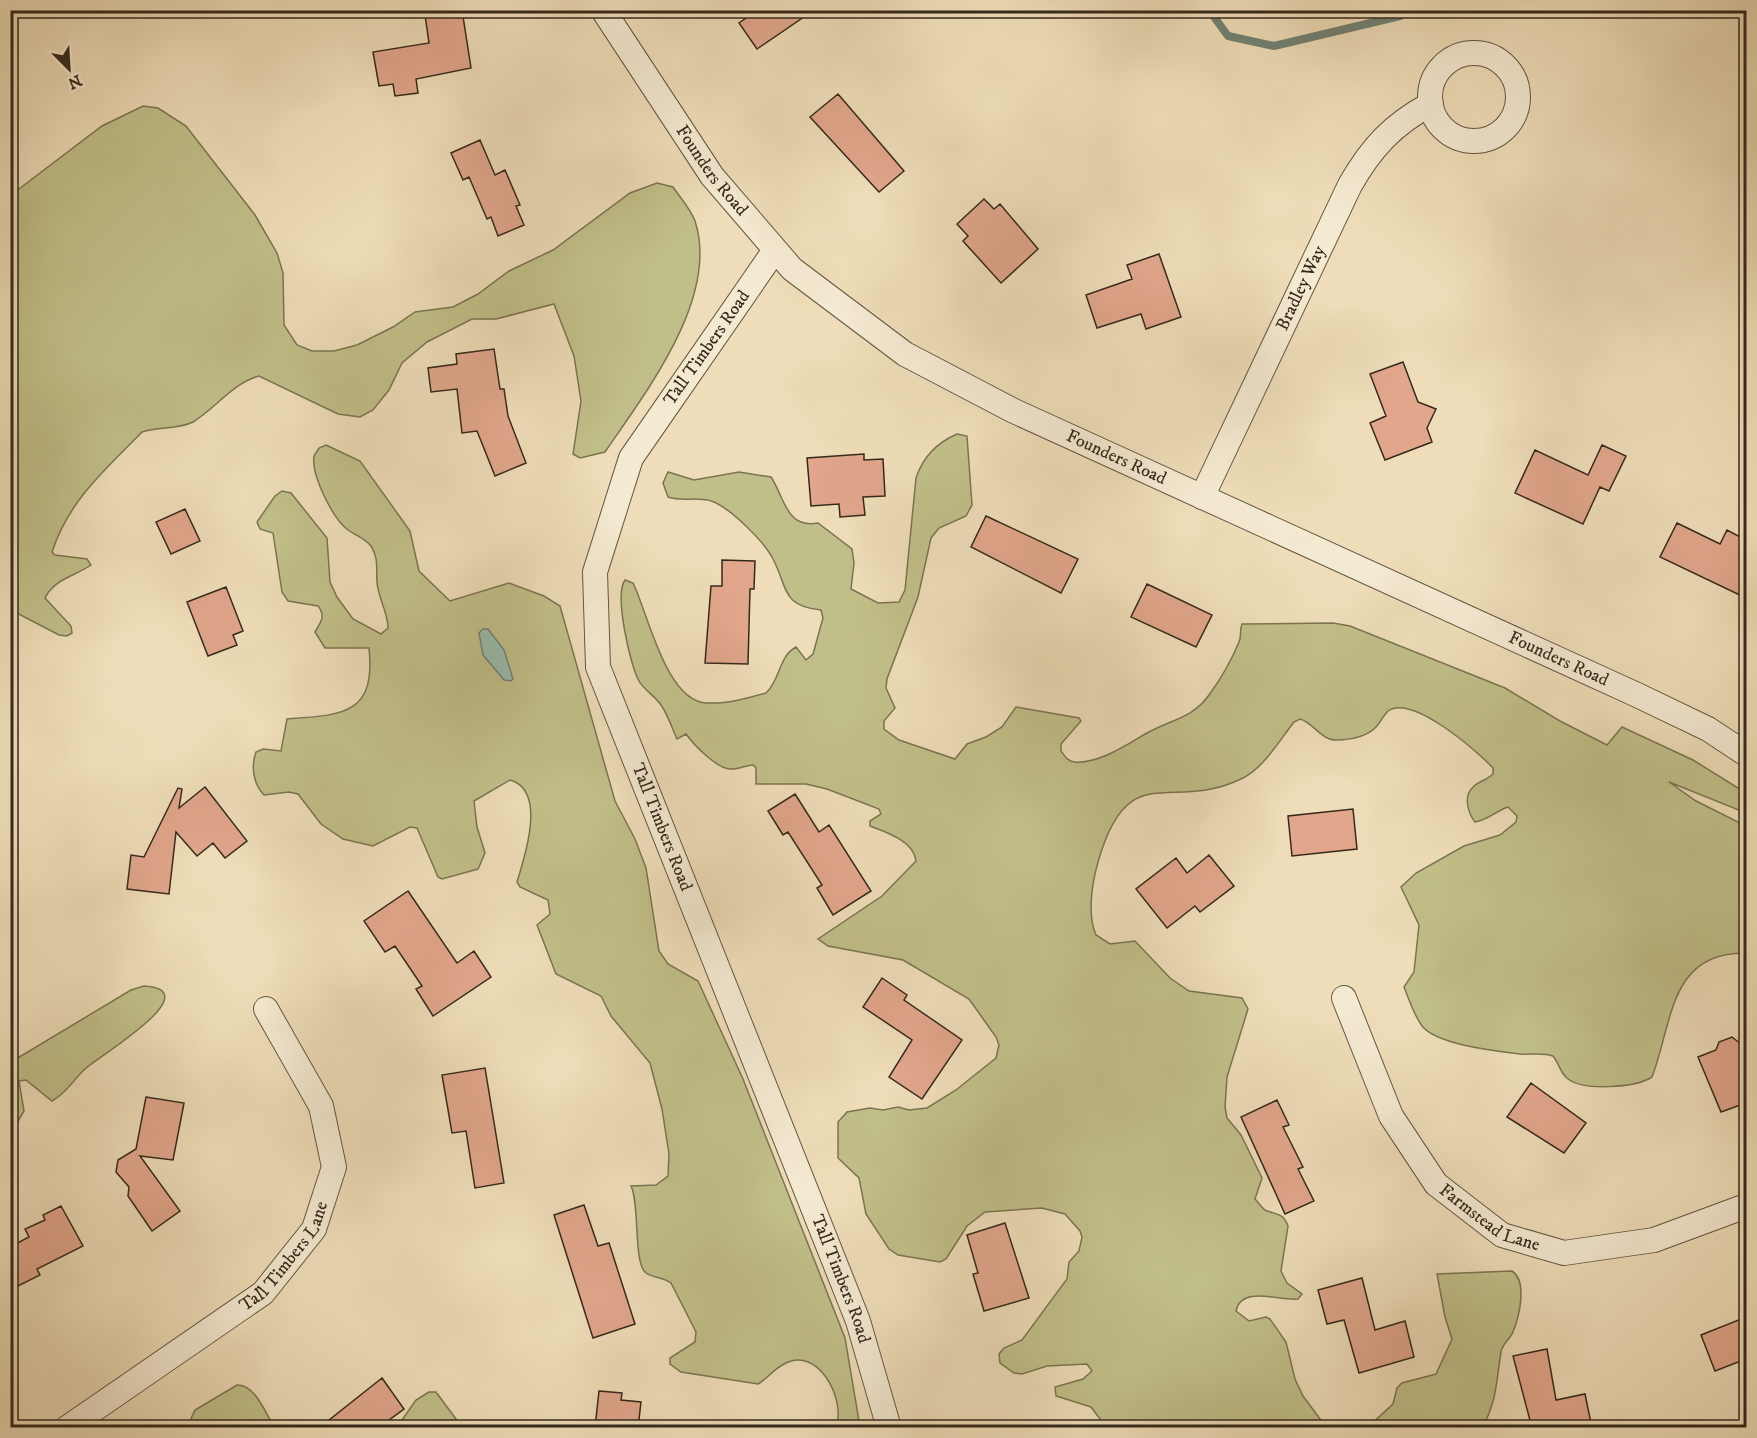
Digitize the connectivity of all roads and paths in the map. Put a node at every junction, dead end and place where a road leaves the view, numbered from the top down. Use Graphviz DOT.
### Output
graph roads {
  1 [pos="603,10"];
  2 [pos="1431,104"];
  3 [pos="775,250"];
  4 [pos="1202,497"];
  5 [pos="1746,754"];
  6 [pos="1344,998"];
  7 [pos="266,1009"];
  8 [pos="1746,1206"];
  9 [pos="67,1428"];
  10 [pos="889,1428"];
  1 -- 3 [label="street, Founders Road"];
  2 -- 4 [label="street, Bradley Way"];
  3 -- 4 [label="street, Founders Road"];
  3 -- 10 [label="street, Tall Timbers Road"];
  4 -- 5 [label="street, Founders Road"];
  6 -- 8 [label="street, Farmstead Lane"];
  7 -- 9 [label="street, Tall Timbers Lane"];
}
